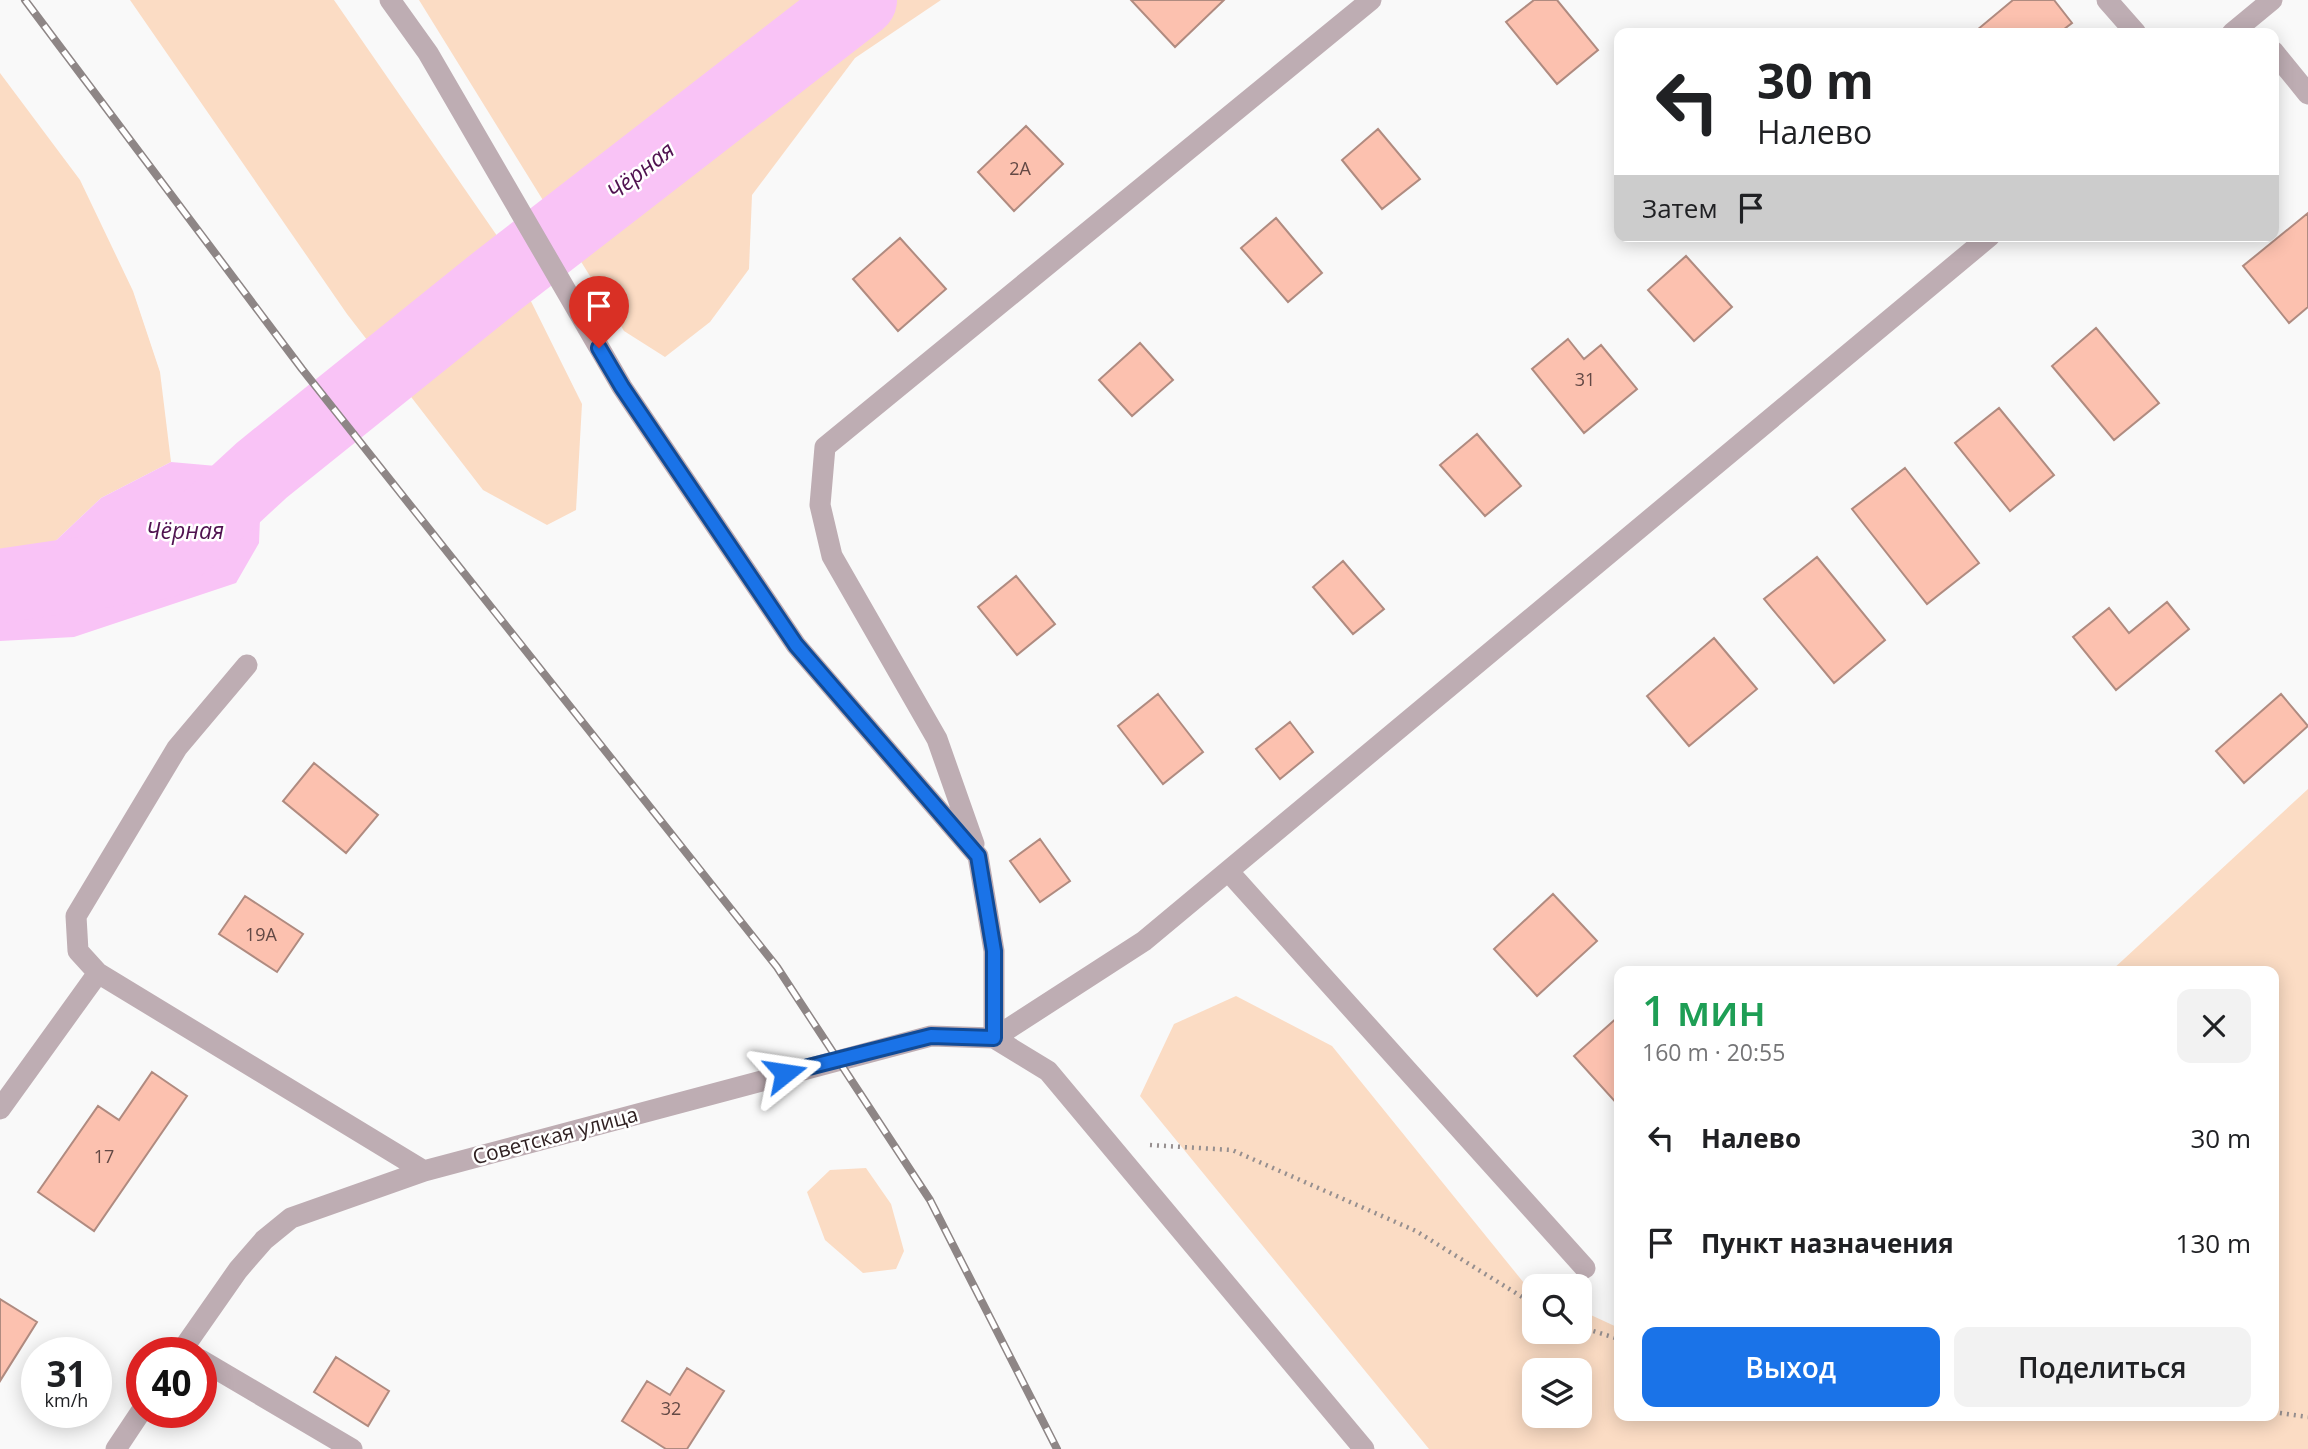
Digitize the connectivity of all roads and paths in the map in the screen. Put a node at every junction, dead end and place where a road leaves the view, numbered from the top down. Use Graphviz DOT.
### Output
graph roads {
  1 [pos="390,0"];
  2 [pos="1371,0"];
  3 [pos="2107,0"];
  4 [pos="2272,0"];
  5 [pos="2132,28"];
  6 [pos="2247,28"];
  7 [pos="2279,58"];
  8 [pos="2308,94"];
  9 [pos="1983,242"];
  10 [pos="247,665"];
  11 [pos="978,856"];
  12 [pos="1229,872"];
  13 [pos="98,973"];
  14 [pos="994,1038"];
  15 [pos="0,1109"];
  16 [pos="1108,1142"];
  17 [pos="424,1171"];
  18 [pos="1585,1268"];
  19 [pos="1522,1297"];
  20 [pos="1592,1331"];
  21 [pos="193,1337"];
  22 [pos="1614,1337"];
  23 [pos="217,1369"];
  24 [pos="2279,1413"];
  25 [pos="2308,1417"];
  26 [pos="130,1428"];
  27 [pos="116,1449"];
  28 [pos="352,1449"];
  29 [pos="1364,1449"];
  1 -- 11 [label="street"];
  2 -- 11 [label="street"];
  3 -- 5 [label="street"];
  4 -- 6 [label="street"];
  7 -- 8 [label="street"];
  9 -- 12 [label="street"];
  10 -- 13 [label="street"];
  11 -- 14 [label="street"];
  12 -- 14 [label="street"];
  12 -- 18 [label="street"];
  13 -- 15 [label="street"];
  13 -- 17 [label="street"];
  14 -- 16 [label="street"];
  14 -- 17 [label="street, Советская улица"];
  16 -- 19 [label="path"];
  16 -- 29 [label="street"];
  17 -- 21 [label="street, Советская улица"];
  20 -- 22 [label="path"];
  23 -- 28 [label="street"];
  24 -- 25 [label="path"];
  26 -- 27 [label="street"];
}
